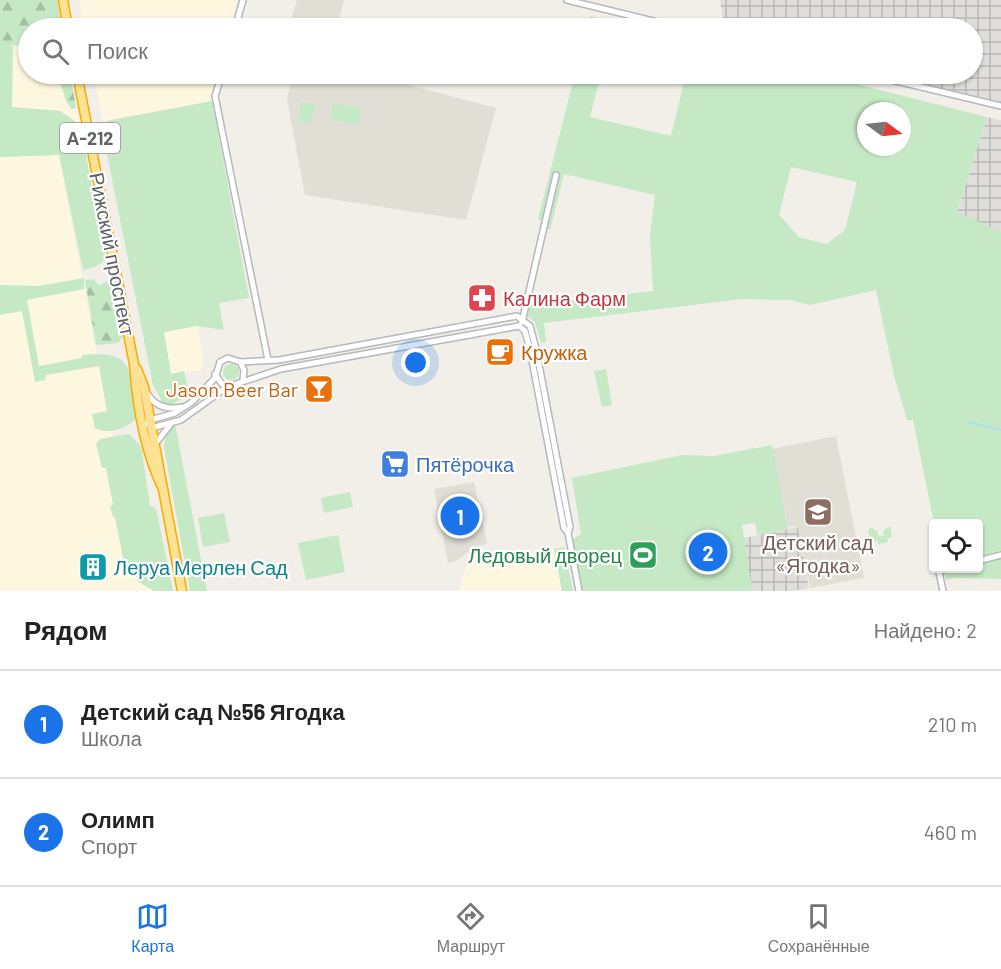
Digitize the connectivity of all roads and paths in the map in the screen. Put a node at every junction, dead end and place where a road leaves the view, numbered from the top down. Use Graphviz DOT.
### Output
graph roads {
  1 [pos="63,0"];
  2 [pos="243,0"];
  3 [pos="567,0"];
  4 [pos="66,18"];
  5 [pos="238,18"];
  6 [pos="641,18"];
  7 [pos="79,84"];
  8 [pos="219,84"];
  9 [pos="909,84"];
  10 [pos="1001,106"];
  11 [pos="556,175"];
  12 [pos="523,320"];
  13 [pos="519,326"];
  14 [pos="532,345"];
  15 [pos="268,360"];
  16 [pos="240,362"];
  17 [pos="134,363"];
  18 [pos="215,374"];
  19 [pos="243,380"];
  20 [pos="144,387"];
  21 [pos="228,387"];
  22 [pos="187,406"];
  23 [pos="171,423"];
  24 [pos="148,425"];
  25 [pos="156,445"];
  26 [pos="163,489"];
  27 [pos="1001,555"];
  28 [pos="983,560"];
  29 [pos="939,573"];
  30 [pos="943,589"];
  31 [pos="182,591"];
  32 [pos="579,591"];
  1 -- 4 [label="highway"];
  2 -- 5 [label="street"];
  3 -- 6 [label="street"];
  7 -- 17 [label="highway, Рижский проспект / А-212"];
  8 -- 15 [label="street"];
  9 -- 10 [label="street"];
  11 -- 12 [label="street"];
  12 -- 13 [label="street"];
  12 -- 14 [label="street"];
  12 -- 15 [label="street"];
  13 -- 14 [label="street"];
  13 -- 19 [label="street"];
  14 -- 32 [label="street"];
  15 -- 16 [label="street"];
  16 -- 18 [label="street"];
  16 -- 19 [label="street"];
  17 -- 20 [label="highway, Рижский проспект / А-212"];
  17 -- 24 [label="highway, Рижский проспект / А-212"];
  18 -- 21 [label="street"];
  18 -- 22 [label="street"];
  19 -- 21 [label="street"];
  20 -- 22 [label="street"];
  20 -- 24 [label="highway, Рижский проспект / А-212"];
  21 -- 23 [label="street"];
  22 -- 24 [label="street"];
  23 -- 24 [label="street"];
  23 -- 25 [label="street"];
  24 -- 25 [label="highway, Рижский проспект / А-212"];
  24 -- 26 [label="highway, Рижский проспект / А-212"];
  25 -- 26 [label="highway, Рижский проспект / А-212"];
  26 -- 31 [label="highway, Рижский проспект / А-212"];
  27 -- 28 [label="street"];
  29 -- 30 [label="street"];
}
